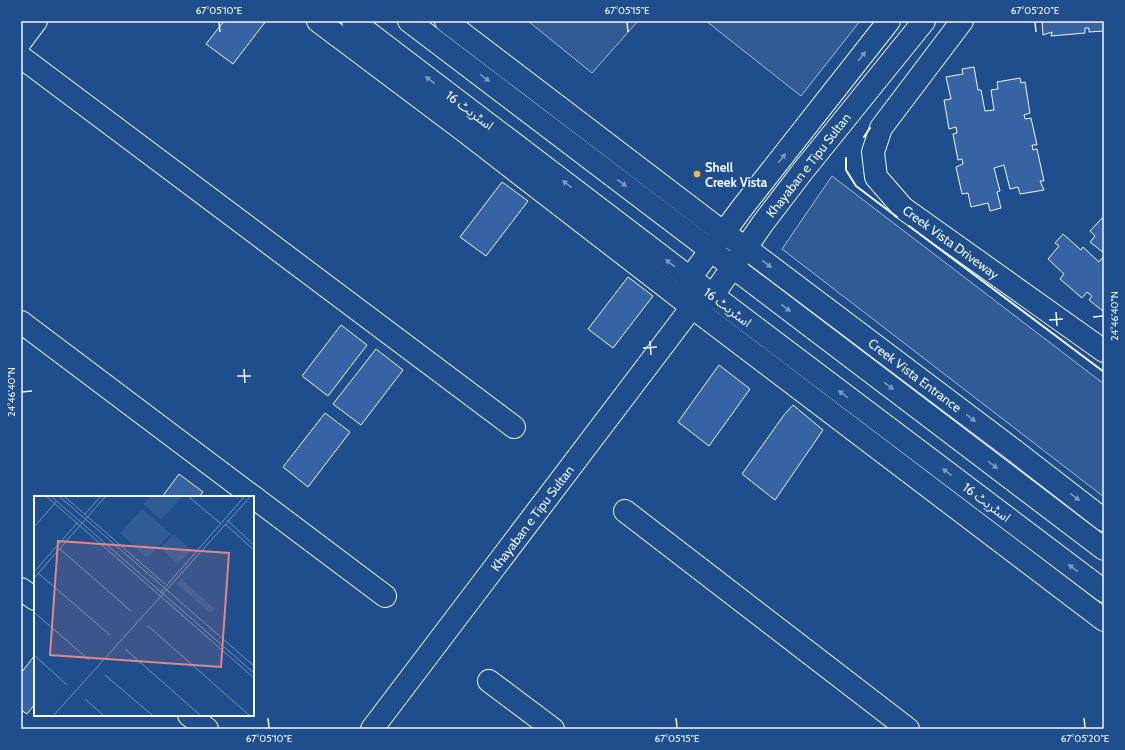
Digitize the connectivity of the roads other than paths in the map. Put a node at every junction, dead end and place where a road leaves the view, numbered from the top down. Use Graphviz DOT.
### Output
graph roads {
  1 [pos="36,21"];
  2 [pos="318,21"];
  3 [pos="354,21"];
  4 [pos="409,21"];
  5 [pos="446,21"];
  6 [pos="889,21"];
  7 [pos="924,21"];
  8 [pos="962,21"];
  9 [pos="21,41"];
  10 [pos="21,57"];
  11 [pos="742,208"];
  12 [pos="763,222"];
  13 [pos="717,242"];
  14 [pos="746,248"];
  15 [pos="732,267"];
  16 [pos="690,278"];
  17 [pos="713,295"];
  18 [pos="692,307"];
  19 [pos="21,322"];
  20 [pos="1104,351"];
  21 [pos="514,427"];
  22 [pos="252,496"];
  23 [pos="254,497"];
  24 [pos="625,512"];
  25 [pos="1104,520"];
  26 [pos="1104,549"];
  27 [pos="21,589"];
  28 [pos="1104,591"];
  29 [pos="385,596"];
  30 [pos="34,598"];
  31 [pos="1104,620"];
  32 [pos="489,680"];
  33 [pos="190,716"];
  34 [pos="207,729"];
  35 [pos="372,729"];
  36 [pos="553,729"];
  37 [pos="908,729"];
  1 -- 9 [label="street"];
  2 -- 18 [label="street"];
  16 -- 3 [label="street, اسٹریٹ 16, one-way"];
  4 -- 13 [label="street, one-way"];
  5 -- 13 [label="street"];
  11 -- 6 [label="street, Khayaban e Tipu Sultan, one-way"];
  7 -- 12 [label="street, Khayaban e Tipu Sultan"];
  8 -- 20 [label="street, Creek Vista Driveway"];
  10 -- 21 [label="street"];
  11 -- 12 [label="street"];
  11 -- 13 [label="street, Khayaban e Tipu Sultan"];
  12 -- 14 [label="street, Khayaban e Tipu Sultan"];
  13 -- 14 [label="street, Creek Vista Entrance"];
  13 -- 15 [label="street"];
  13 -- 16 [label="street, Khayaban e Tipu Sultan"];
  14 -- 15 [label="street, Khayaban e Tipu Sultan"];
  14 -- 25 [label="street, Creek Vista Entrance, one-way"];
  15 -- 17 [label="street, Khayaban e Tipu Sultan"];
  15 -- 26 [label="street, one-way"];
  16 -- 17 [label="street, اسٹریٹ 16"];
  16 -- 18 [label="street"];
  17 -- 18 [label="street, Khayaban e Tipu Sultan"];
  28 -- 17 [label="street, اسٹریٹ 16, one-way"];
  18 -- 31 [label="street"];
  18 -- 35 [label="street, Khayaban e Tipu Sultan"];
  19 -- 22 [label="street"];
  23 -- 29 [label="street"];
  24 -- 37 [label="street"];
  27 -- 30 [label="street"];
  32 -- 36 [label="street"];
  33 -- 34 [label="street"];
}
